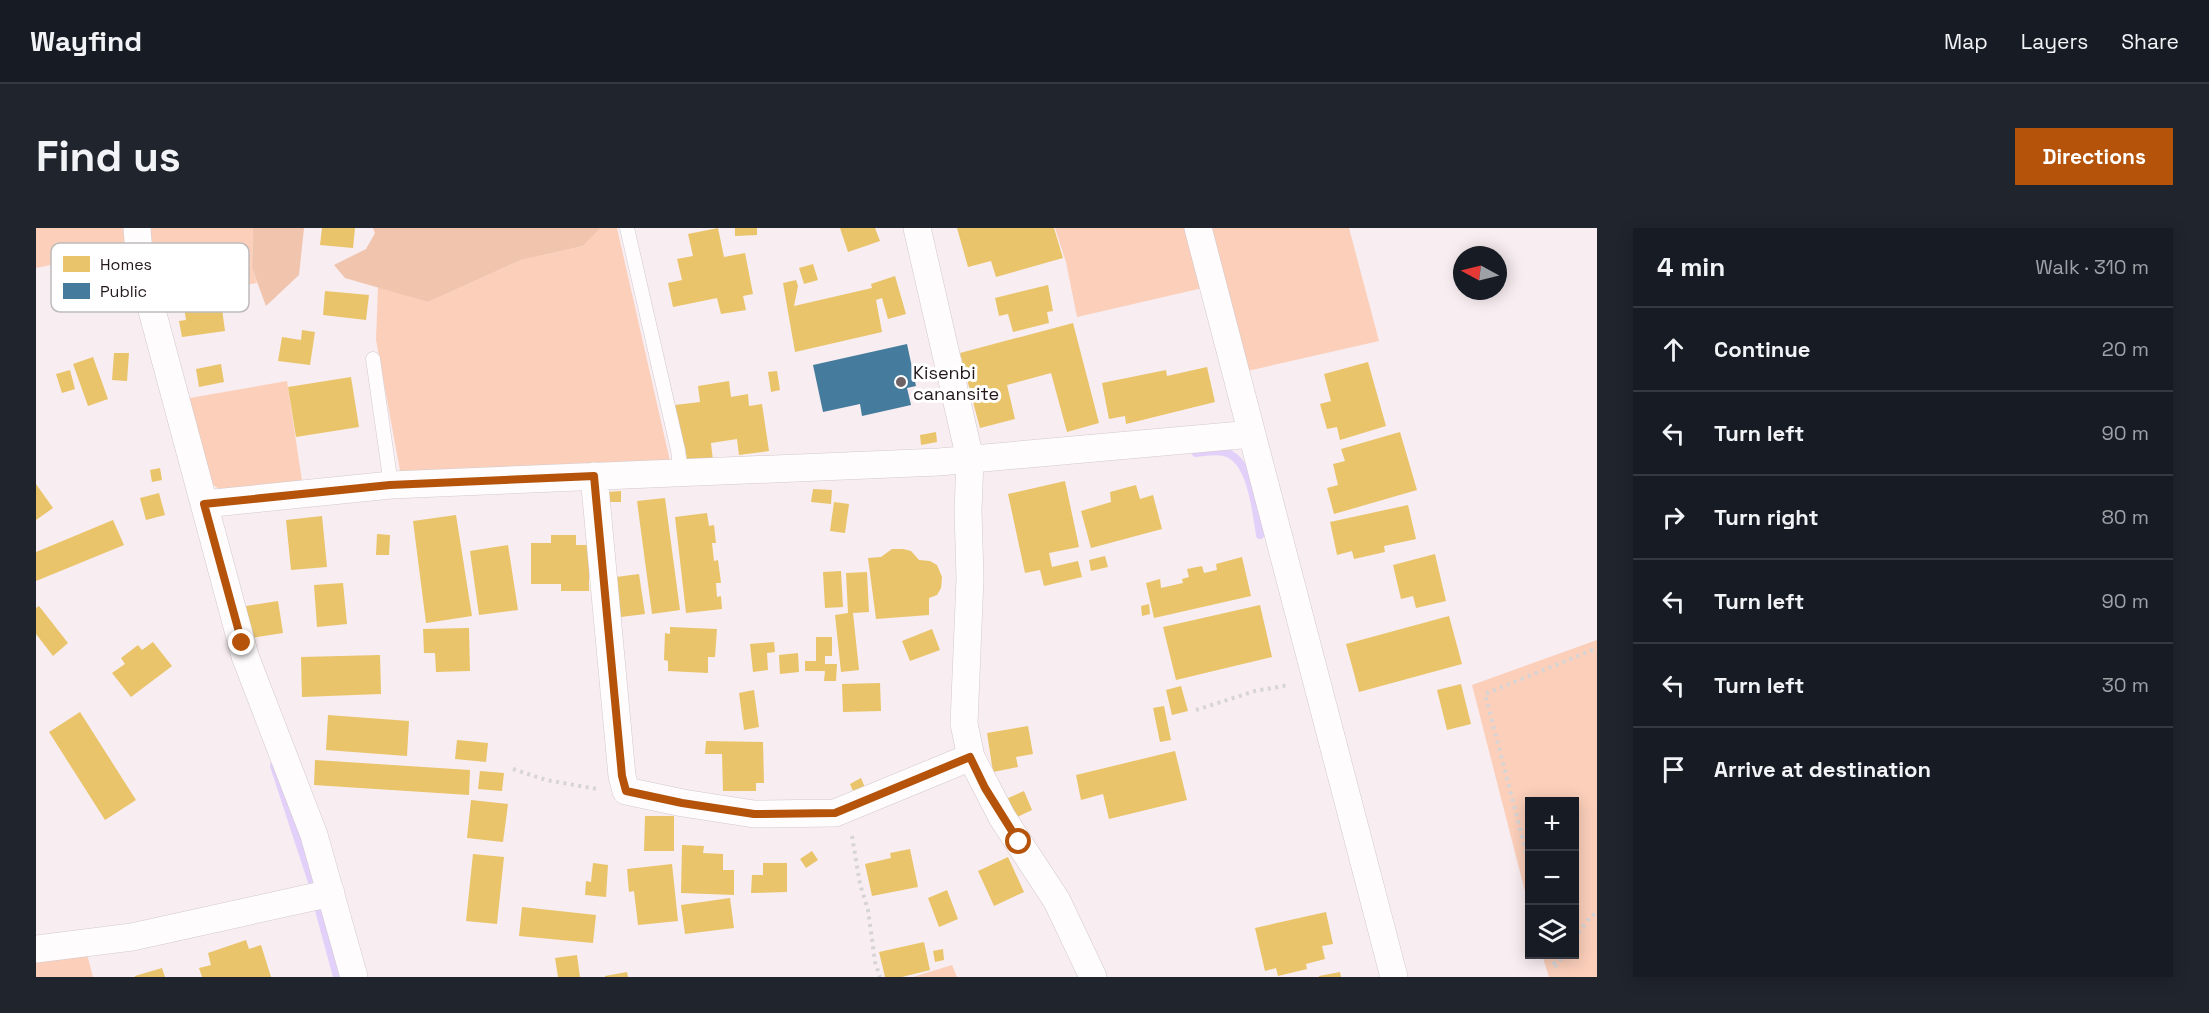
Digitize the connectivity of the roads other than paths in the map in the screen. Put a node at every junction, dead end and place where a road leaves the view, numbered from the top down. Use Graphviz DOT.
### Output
graph roads {
  1 [pos="137,228"];
  2 [pos="627,228"];
  3 [pos="917,228"];
  4 [pos="1198,228"];
  5 [pos="138,243"];
  6 [pos="152,312"];
  7 [pos="373,359"];
  8 [pos="1252,434"];
  9 [pos="969,459"];
  10 [pos="681,473"];
  11 [pos="594,476"];
  12 [pos="390,485"];
  13 [pos="204,504"];
  14 [pos="970,757"];
  15 [pos="331,892"];
  16 [pos="36,949"];
  17 [pos="354,977"];
  18 [pos="1093,977"];
  19 [pos="1394,977"];
  1 -- 5 [label="street"];
  2 -- 10 [label="lane"];
  3 -- 9 [label="street"];
  4 -- 8 [label="street"];
  6 -- 13 [label="street"];
  7 -- 12 [label="lane"];
  8 -- 9 [label="street"];
  8 -- 19 [label="street"];
  9 -- 10 [label="street"];
  9 -- 14 [label="street"];
  10 -- 11 [label="street"];
  11 -- 12 [label="street"];
  11 -- 14 [label="street"];
  12 -- 13 [label="street"];
  13 -- 15 [label="street"];
  14 -- 18 [label="street"];
  15 -- 16 [label="street"];
  15 -- 17 [label="street"];
}
